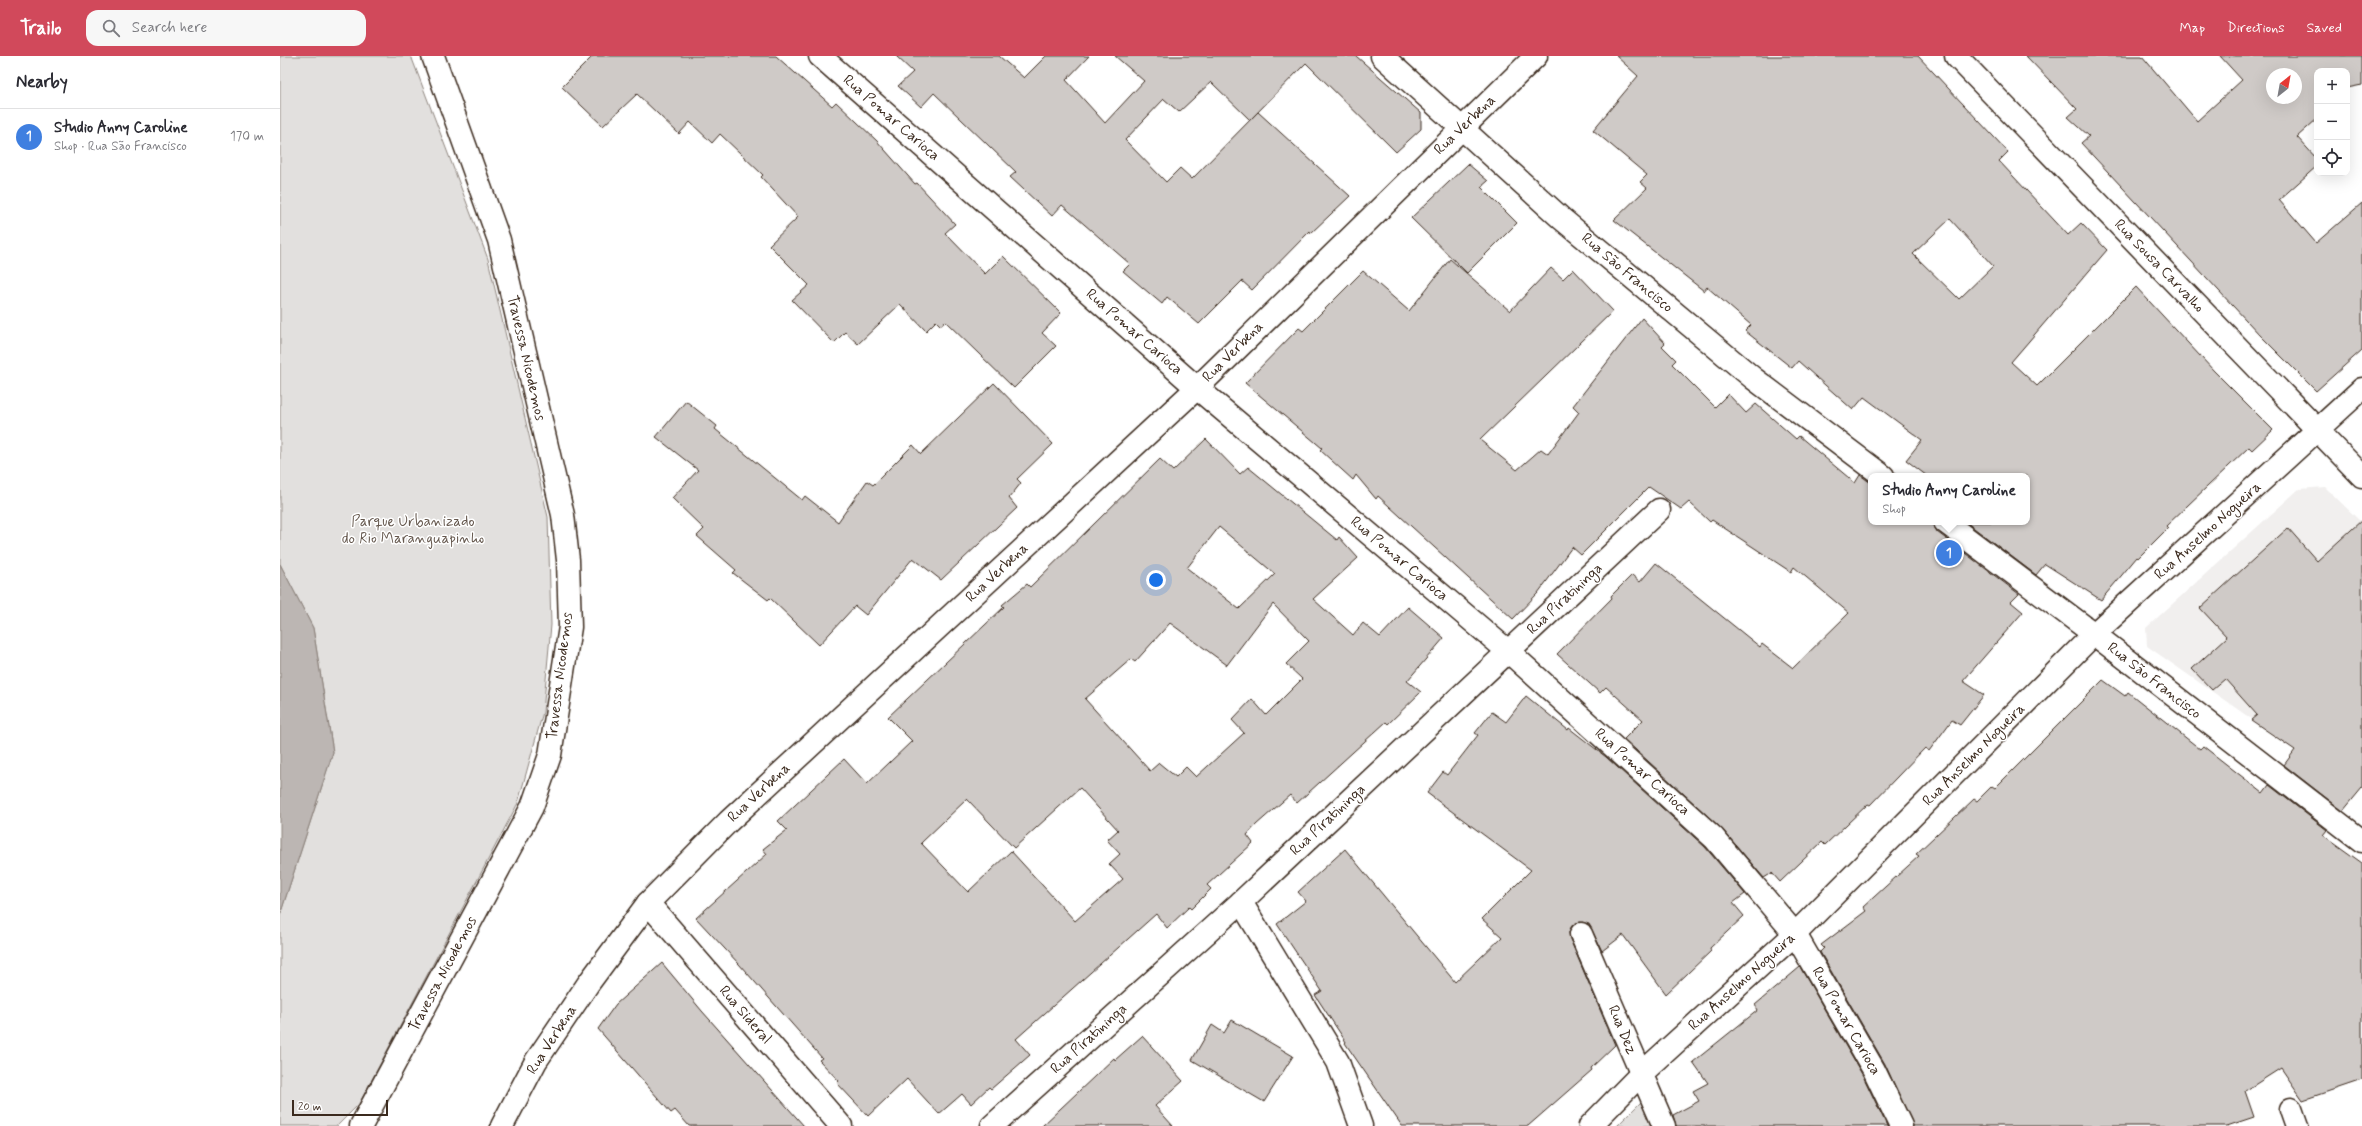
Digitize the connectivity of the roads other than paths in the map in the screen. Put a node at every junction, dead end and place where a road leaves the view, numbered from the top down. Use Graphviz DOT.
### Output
graph roads {
  1 [pos="432,56"];
  2 [pos="820,56"];
  3 [pos="1382,56"];
  4 [pos="1536,56"];
  5 [pos="1956,56"];
  6 [pos="1462,127"];
  7 [pos="1197,388"];
  8 [pos="2362,389"];
  9 [pos="2319,429"];
  10 [pos="1879,473"];
  11 [pos="2362,476"];
  12 [pos="1660,510"];
  13 [pos="1948,525"];
  14 [pos="2094,634"];
  15 [pos="1509,652"];
  16 [pos="2362,841"];
  17 [pos="1241,902"];
  18 [pos="648,903"];
  19 [pos="1581,934"];
  20 [pos="1795,934"];
  21 [pos="1641,1074"];
  22 [pos="361,1126"];
  23 [pos="502,1126"];
  24 [pos="841,1126"];
  25 [pos="992,1126"];
  26 [pos="1361,1126"];
  27 [pos="1590,1126"];
  28 [pos="1664,1126"];
  29 [pos="1902,1126"];
  1 -- 22 [label="street, Travessa Nicodemos"];
  2 -- 7 [label="street, Rua Pomar Carioca"];
  3 -- 6 [label="street, Rua São Francisco"];
  4 -- 6 [label="street, Rua Verbena"];
  5 -- 9 [label="street, Rua Sousa Carvalho"];
  6 -- 7 [label="street, Rua Verbena"];
  6 -- 10 [label="street, Rua São Francisco"];
  7 -- 15 [label="street, Rua Pomar Carioca"];
  7 -- 18 [label="street, Rua Verbena"];
  8 -- 9 [label="street, Rua Anselmo Nogueira"];
  9 -- 11 [label="street, Rua Sousa Carvalho"];
  9 -- 14 [label="street, Rua Anselmo Nogueira"];
  12 -- 15 [label="street, Rua Piratininga"];
  13 -- 14 [label="street, Rua São Francisco"];
  14 -- 16 [label="street, Rua São Francisco"];
  14 -- 20 [label="street, Rua Anselmo Nogueira"];
  15 -- 17 [label="street, Rua Piratininga"];
  15 -- 20 [label="street, Rua Pomar Carioca"];
  17 -- 25 [label="street, Rua Piratininga"];
  17 -- 26 [label="street"];
  18 -- 23 [label="street, Rua Verbena"];
  18 -- 24 [label="street, Rua Sideral"];
  19 -- 21 [label="street, Rua Dez"];
  20 -- 21 [label="street, Rua Anselmo Nogueira"];
  20 -- 29 [label="street, Rua Pomar Carioca"];
  21 -- 27 [label="street, Rua Anselmo Nogueira"];
  21 -- 28 [label="street, Rua Dez"];
}
